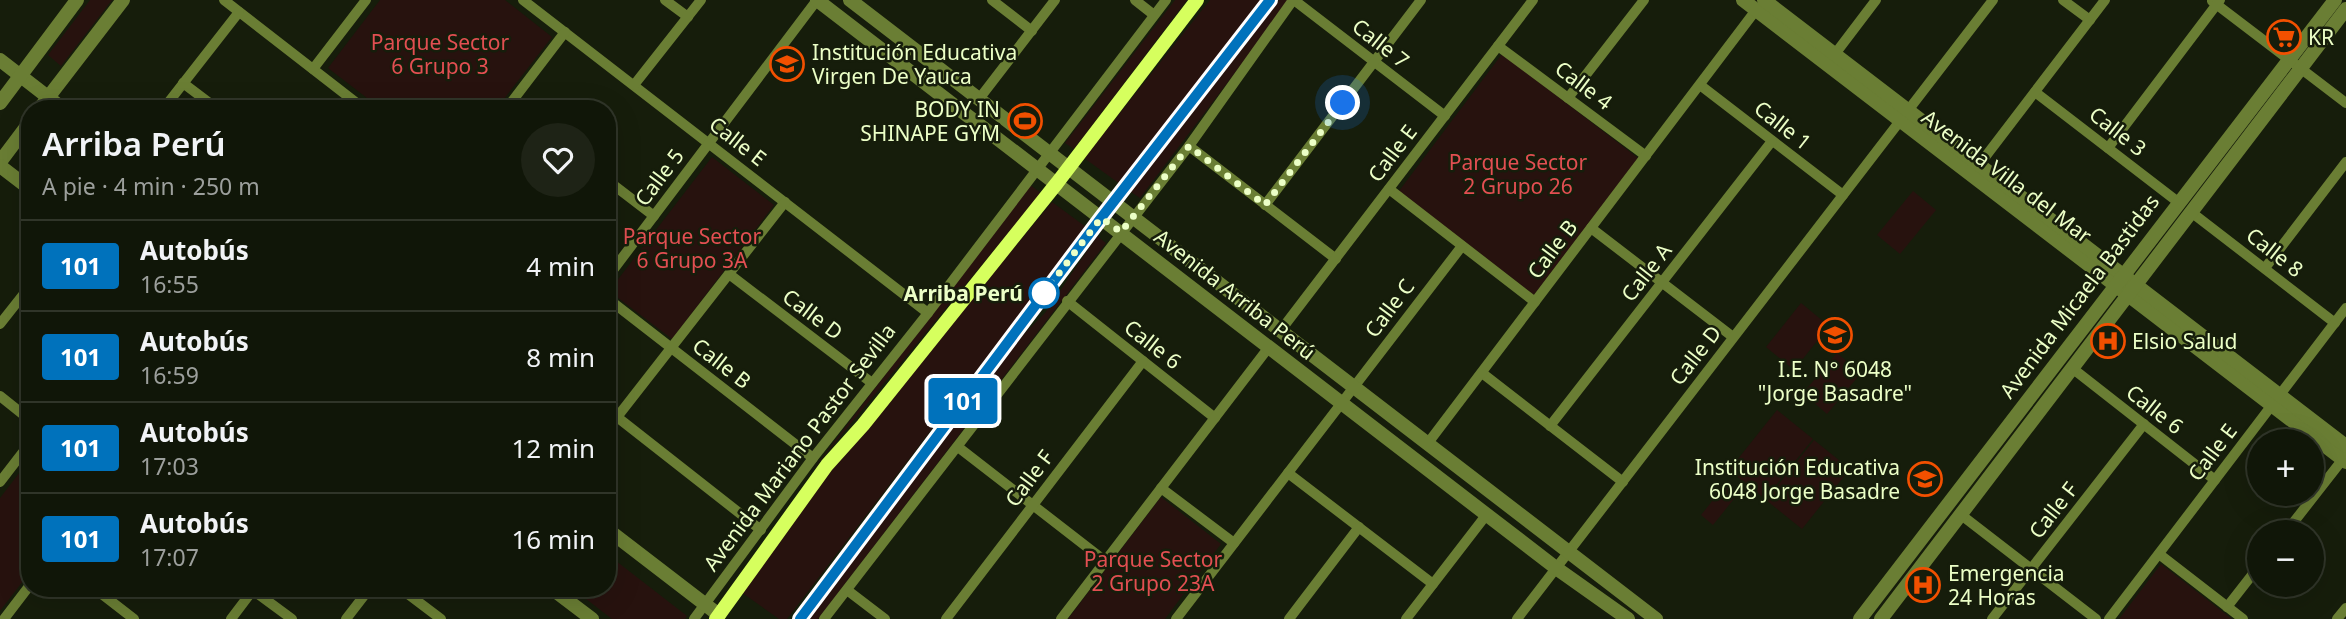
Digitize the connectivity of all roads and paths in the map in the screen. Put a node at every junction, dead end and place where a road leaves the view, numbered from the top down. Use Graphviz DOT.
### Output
graph roads {
  1 [pos="76,0"];
  2 [pos="122,0"];
  3 [pos="223,0"];
  4 [pos="366,0"];
  5 [pos="523,0"];
  6 [pos="665,0"];
  7 [pos="702,0"];
  8 [pos="817,0"];
  9 [pos="850,0"];
  10 [pos="992,0"];
  11 [pos="1055,0"];
  12 [pos="1135,0"];
  13 [pos="1166,0"];
  14 [pos="1197,0"];
  15 [pos="1270,0"];
  16 [pos="1293,0"];
  17 [pos="1421,0"];
  18 [pos="1533,0"];
  19 [pos="1644,0"];
  20 [pos="1743,0"];
  21 [pos="1876,0"];
  22 [pos="1993,0"];
  23 [pos="2063,0"];
  24 [pos="2105,0"];
  25 [pos="2335,0"];
  26 [pos="2216,1"];
  27 [pos="1760,5"];
  28 [pos="2346,9"];
  29 [pos="239,12"];
  30 [pos="1154,15"];
  31 [pos="688,18"];
  32 [pos="2090,20"];
  33 [pos="1032,31"];
  34 [pos="565,32"];
  35 [pos="1498,46"];
  36 [pos="1835,54"];
  37 [pos="0,60"];
  38 [pos="1374,62"];
  39 [pos="2295,64"];
  40 [pos="313,69"];
  41 [pos="21,76"];
  42 [pos="183,83"];
  43 [pos="634,85"];
  44 [pos="1700,85"];
  45 [pos="2035,92"];
  46 [pos="1568,98"];
  47 [pos="979,99"];
  48 [pos="41,100"];
  49 [pos="46,100"];
  50 [pos="169,100"];
  51 [pos="205,100"];
  52 [pos="353,100"];
  53 [pos="515,100"];
  54 [pos="0,103"];
  55 [pos="2346,103"];
  56 [pos="1904,115"];
  57 [pos="1445,116"];
  58 [pos="21,135"];
  59 [pos="1772,141"];
  60 [pos="709,143"];
  61 [pos="1189,146"];
  62 [pos="2108,148"];
  63 [pos="1049,152"];
  64 [pos="1646,156"];
  65 [pos="2346,162"];
  66 [pos="0,164"];
  67 [pos="1979,165"];
  68 [pos="1037,167"];
  69 [pos="1069,168"];
  70 [pos="21,182"];
  71 [pos="1057,183"];
  72 [pos="616,187"];
  73 [pos="1389,189"];
  74 [pos="1843,195"];
  75 [pos="785,202"];
  76 [pos="1114,202"];
  77 [pos="2178,202"];
  78 [pos="1265,205"];
  79 [pos="2191,212"];
  80 [pos="654,216"];
  81 [pos="1133,217"];
  82 [pos="1101,218"];
  83 [pos="1591,228"];
  84 [pos="1121,232"];
  85 [pos="1462,246"];
  86 [pos="1336,259"];
  87 [pos="616,266"];
  88 [pos="2265,268"];
  89 [pos="729,274"];
  90 [pos="2118,280"];
  91 [pos="1662,282"];
  92 [pos="2131,290"];
  93 [pos="1067,301"];
  94 [pos="1535,302"];
  95 [pos="21,305"];
  96 [pos="616,305"];
  97 [pos="2346,308"];
  98 [pos="928,313"];
  99 [pos="2335,323"];
  100 [pos="0,324"];
  101 [pos="1282,330"];
  102 [pos="1734,337"];
  103 [pos="1269,347"];
  104 [pos="672,348"];
  105 [pos="1143,361"];
  106 [pos="2072,368"];
  107 [pos="1482,373"];
  108 [pos="872,383"];
  109 [pos="1348,394"];
  110 [pos="0,396"];
  111 [pos="2275,401"];
  112 [pos="21,413"];
  113 [pos="617,417"];
  114 [pos="1215,418"];
  115 [pos="2144,424"];
  116 [pos="1550,426"];
  117 [pos="1428,443"];
  118 [pos="958,447"];
  119 [pos="21,454"];
  120 [pos="2345,456"];
  121 [pos="813,458"];
  122 [pos="1288,472"];
  123 [pos="2215,480"];
  124 [pos="0,481"];
  125 [pos="1623,482"];
  126 [pos="1161,488"];
  127 [pos="1033,505"];
  128 [pos="1487,514"];
  129 [pos="1960,514"];
  130 [pos="2295,520"];
  131 [pos="1359,527"];
  132 [pos="761,530"];
  133 [pos="616,536"];
  134 [pos="1234,543"];
  135 [pos="1569,551"];
  136 [pos="2159,554"];
  137 [pos="1105,561"];
  138 [pos="1556,568"];
  139 [pos="2032,569"];
  140 [pos="2247,581"];
  141 [pos="1433,584"];
  142 [pos="847,590"];
  143 [pos="21,597"];
  144 [pos="106,597"];
  145 [pos="246,597"];
  146 [pos="263,597"];
  147 [pos="363,597"];
  148 [pos="412,597"];
  149 [pos="561,597"];
  150 [pos="705,604"];
  151 [pos="2227,607"];
  152 [pos="2346,607"];
  153 [pos="583,616"];
  154 [pos="720,618"];
  155 [pos="4,619"];
  156 [pos="134,619"];
  157 [pos="231,619"];
  158 [pos="292,619"];
  159 [pos="346,619"];
  160 [pos="441,619"];
  161 [pos="694,619"];
  162 [pos="800,619"];
  163 [pos="824,619"];
  164 [pos="884,619"];
  165 [pos="946,619"];
  166 [pos="1061,619"];
  167 [pos="1177,619"];
  168 [pos="1289,619"];
  169 [pos="1406,619"];
  170 [pos="1517,619"];
  171 [pos="1628,619"];
  172 [pos="1656,619"];
  173 [pos="1860,619"];
  174 [pos="1881,619"];
  175 [pos="1992,619"];
  176 [pos="2096,619"];
  177 [pos="2109,619"];
  178 [pos="2243,619"];
  179 [pos="2337,619"];
  1 -- 41 [label="street"];
  2 -- 49 [label="street"];
  3 -- 29 [label="street"];
  4 -- 40 [label="street"];
  5 -- 34 [label="street, Calle E"];
  6 -- 31 [label="street"];
  7 -- 31 [label="street"];
  8 -- 60 [label="street, Calle 5"];
  8 -- 68 [label="street, Avenida Arriba Perú"];
  9 -- 47 [label="street, Avenida Arriba Perú"];
  10 -- 33 [label="street"];
  11 -- 33 [label="street"];
  12 -- 30 [label="street"];
  13 -- 30 [label="street, Avenida Mariano Pastor Sevilla"];
  14 -- 69 [label="main road, Avenida Mariano Pastor Sevilla"];
  15 -- 76 [label="main road"];
  16 -- 38 [label="street, Calle 7"];
  16 -- 61 [label="street"];
  17 -- 38 [label="street"];
  18 -- 35 [label="street, Calle E"];
  19 -- 46 [label="street"];
  20 -- 27 [label="street, Avenida Villa del Mar"];
  21 -- 36 [label="street"];
  22 -- 56 [label="street"];
  23 -- 32 [label="street"];
  24 -- 32 [label="street"];
  25 -- 39 [label="street, Avenida Micaela Bastidas"];
  26 -- 39 [label="street"];
  26 -- 62 [label="street"];
  27 -- 36 [label="street, Avenida Villa del Mar"];
  27 -- 44 [label="street, Calle B"];
  27 -- 56 [label="street, Avenida Villa del Mar"];
  28 -- 39 [label="street, Avenida Micaela Bastidas"];
  29 -- 40 [label="street"];
  29 -- 42 [label="street"];
  30 -- 63 [label="street, Avenida Mariano Pastor Sevilla"];
  31 -- 43 [label="street"];
  32 -- 45 [label="street"];
  33 -- 47 [label="street"];
  34 -- 43 [label="street, Calle E"];
  34 -- 53 [label="street"];
  35 -- 46 [label="street, Calle 4"];
  35 -- 57 [label="street, Calle E"];
  36 -- 56 [label="street, Avenida Villa del Mar"];
  37 -- 41 [label="street"];
  38 -- 57 [label="street, Calle 7"];
  38 -- 78 [label="street"];
  39 -- 55 [label="street"];
  39 -- 77 [label="street, Avenida Micaela Bastidas"];
  39 -- 79 [label="street, Avenida Micaela Bastidas"];
  40 -- 52 [label="street"];
  41 -- 48 [label="street"];
  41 -- 54 [label="street"];
  42 -- 50 [label="street"];
  42 -- 51 [label="street"];
  43 -- 60 [label="street, Calle E"];
  44 -- 59 [label="street, Calle 1"];
  44 -- 64 [label="street, Calle B"];
  45 -- 62 [label="street, Calle 3"];
  45 -- 67 [label="street"];
  46 -- 64 [label="street, Calle 4"];
  47 -- 63 [label="street, Avenida Arriba Perú"];
  56 -- 67 [label="street, Avenida Villa del Mar"];
  56 -- 74 [label="street, Calle D"];
  56 -- 90 [label="street, Avenida Villa del Mar"];
  57 -- 73 [label="street, Calle E"];
  58 -- 66 [label="street"];
  59 -- 74 [label="street, Calle 1"];
  59 -- 91 [label="street, Calle A"];
  60 -- 75 [label="street, Calle E"];
  60 -- 80 [label="street, Calle 5"];
  61 -- 78 [label="street"];
  61 -- 81 [label="street"];
  62 -- 77 [label="street, Calle 3"];
  63 -- 68 [label="street, Avenida Mariano Pastor Sevilla"];
  63 -- 69 [label="street, Avenida Arriba Perú"];
  64 -- 83 [label="street, Calle B"];
  65 -- 88 [label="street"];
  66 -- 70 [label="street"];
  67 -- 90 [label="street, Avenida Villa del Mar"];
  68 -- 71 [label="street, Avenida Arriba Perú"];
  68 -- 98 [label="street, Avenida Mariano Pastor Sevilla"];
  69 -- 71 [label="main road, Avenida Mariano Pastor Sevilla"];
  69 -- 76 [label="street, Avenida Arriba Perú"];
  71 -- 82 [label="street, Avenida Arriba Perú"];
  71 -- 154 [label="main road, Avenida Mariano Pastor Sevilla"];
  72 -- 80 [label="street"];
  73 -- 85 [label="street"];
  73 -- 86 [label="street, Calle E"];
  74 -- 102 [label="street, Calle D"];
  75 -- 89 [label="street"];
  75 -- 98 [label="street, Calle E"];
  76 -- 81 [label="street, Avenida Arriba Perú"];
  76 -- 82 [label="main road"];
  77 -- 90 [label="street, Avenida Micaela Bastidas"];
  78 -- 86 [label="street"];
  79 -- 88 [label="street, Calle 8"];
  79 -- 92 [label="street, Avenida Micaela Bastidas"];
  80 -- 87 [label="street, Calle 5"];
  81 -- 84 [label="street"];
  81 -- 101 [label="street, Avenida Arriba Perú"];
  82 -- 84 [label="street, Avenida Arriba Perú"];
  82 -- 162 [label="main road"];
  83 -- 91 [label="street"];
  83 -- 94 [label="street, Calle B"];
  84 -- 93 [label="street"];
  84 -- 103 [label="street, Avenida Arriba Perú"];
  85 -- 94 [label="street"];
  85 -- 109 [label="street, Calle C"];
  86 -- 101 [label="street, Calle E"];
  88 -- 99 [label="street, Calle 8"];
  89 -- 104 [label="street"];
  89 -- 108 [label="street, Calle D"];
  90 -- 92 [label="street, Avenida Villa del Mar"];
  90 -- 173 [label="street, Avenida Micaela Bastidas"];
  91 -- 102 [label="street"];
  91 -- 116 [label="street, Calle A"];
  92 -- 106 [label="street, Avenida Micaela Bastidas"];
  92 -- 111 [label="street, Avenida Villa del Mar"];
  93 -- 105 [label="street, Calle 6"];
  93 -- 118 [label="street"];
  94 -- 107 [label="street, Calle B"];
  95 -- 100 [label="street"];
  96 -- 104 [label="street, Calle B"];
  97 -- 99 [label="street, Calle E"];
  98 -- 108 [label="street, Avenida Mariano Pastor Sevilla"];
  99 -- 111 [label="street, Calle E"];
  101 -- 109 [label="street, Avenida Arriba Perú"];
  102 -- 125 [label="street, Calle D"];
  103 -- 109 [label="street, Avenida Arriba Perú"];
  103 -- 114 [label="street"];
  104 -- 113 [label="street"];
  104 -- 121 [label="street, Calle B"];
  105 -- 114 [label="street, Calle 6"];
  105 -- 127 [label="street, Calle F"];
  106 -- 115 [label="street, Calle 6"];
  106 -- 129 [label="street, Avenida Micaela Bastidas"];
  107 -- 116 [label="street"];
  107 -- 117 [label="street, Calle B"];
  108 -- 121 [label="street, Avenida Mariano Pastor Sevilla"];
  109 -- 117 [label="street, Avenida Arriba Perú"];
  109 -- 122 [label="street"];
  109 -- 128 [label="street, Avenida Arriba Perú"];
  110 -- 112 [label="street"];
  111 -- 120 [label="street, Avenida Villa del Mar"];
  111 -- 123 [label="street, Calle E"];
  113 -- 132 [label="street"];
  114 -- 126 [label="street"];
  115 -- 123 [label="street, Calle 6"];
  115 -- 139 [label="street, Calle F"];
  116 -- 125 [label="street"];
  117 -- 135 [label="street, Avenida Arriba Perú"];
  118 -- 127 [label="street"];
  118 -- 142 [label="street"];
  119 -- 124 [label="street"];
  120 -- 130 [label="street"];
  121 -- 132 [label="street, Avenida Mariano Pastor Sevilla"];
  122 -- 131 [label="street"];
  122 -- 134 [label="street"];
  123 -- 136 [label="street, Calle E"];
  125 -- 135 [label="street, Calle D"];
  126 -- 134 [label="street"];
  126 -- 137 [label="street"];
  127 -- 137 [label="street"];
  127 -- 165 [label="street, Calle F"];
  128 -- 138 [label="street, Avenida Arriba Perú"];
  128 -- 141 [label="street"];
  129 -- 139 [label="street"];
  129 -- 174 [label="street, Avenida Micaela Bastidas"];
  131 -- 141 [label="street"];
  131 -- 168 [label="street"];
  132 -- 150 [label="street, Avenida Mariano Pastor Sevilla"];
  133 -- 150 [label="street"];
  134 -- 167 [label="street"];
  135 -- 138 [label="street, Calle D"];
  135 -- 172 [label="street, Avenida Arriba Perú"];
  136 -- 151 [label="street"];
  136 -- 177 [label="street, Calle E"];
  137 -- 166 [label="street"];
  138 -- 170 [label="street, Calle D"];
  138 -- 171 [label="street, Avenida Arriba Perú"];
  139 -- 175 [label="street, Calle F"];
  139 -- 176 [label="street"];
  140 -- 151 [label="street"];
  141 -- 169 [label="street"];
  142 -- 163 [label="street"];
  142 -- 164 [label="street"];
  143 -- 155 [label="street"];
  144 -- 156 [label="street"];
  145 -- 157 [label="street"];
  146 -- 158 [label="street"];
  147 -- 159 [label="street"];
  148 -- 160 [label="street"];
  149 -- 153 [label="street"];
  150 -- 154 [label="street"];
  150 -- 161 [label="street, Avenida Mariano Pastor Sevilla"];
  151 -- 178 [label="street"];
  152 -- 179 [label="street"];
}
